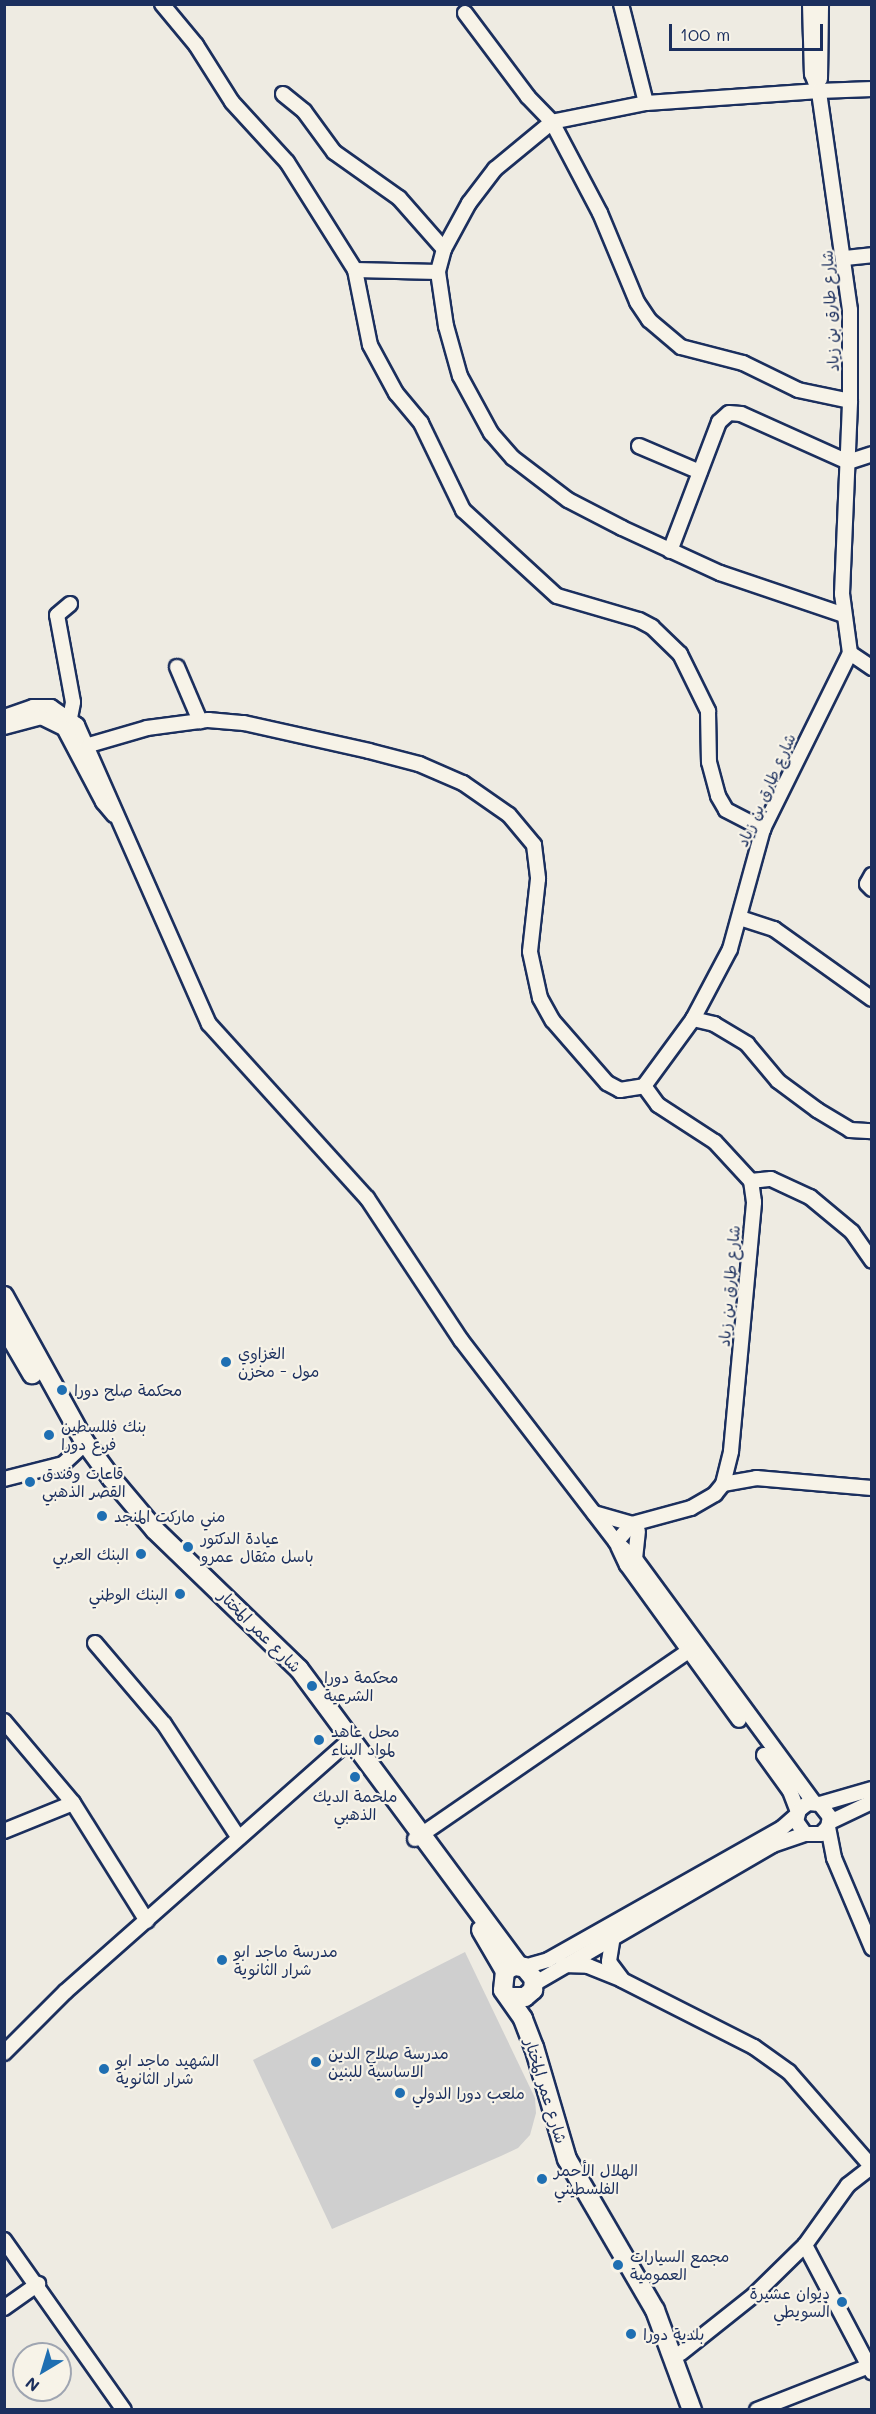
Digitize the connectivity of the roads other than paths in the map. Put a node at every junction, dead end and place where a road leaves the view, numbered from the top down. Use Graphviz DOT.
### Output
graph roads {
  1 [pos="162,4"];
  2 [pos="621,4"];
  3 [pos="810,4"];
  4 [pos="821,4"];
  5 [pos="465,13"];
  6 [pos="872,89"];
  7 [pos="819,90"];
  8 [pos="283,94"];
  9 [pos="646,103"];
  10 [pos="552,122"];
  11 [pos="444,249"];
  12 [pos="872,255"];
  13 [pos="845,258"];
  14 [pos="356,270"];
  15 [pos="438,272"];
  16 [pos="850,401"];
  17 [pos="639,446"];
  18 [pos="872,454"];
  19 [pos="848,462"];
  20 [pos="700,472"];
  21 [pos="670,551"];
  22 [pos="70,604"];
  23 [pos="844,615"];
  24 [pos="850,653"];
  25 [pos="177,667"];
  26 [pos="872,668"];
  27 [pos="4,717"];
  28 [pos="70,718"];
  29 [pos="200,721"];
  30 [pos="4,727"];
  31 [pos="87,751"];
  32 [pos="764,829"];
  33 [pos="872,875"];
  34 [pos="872,889"];
  35 [pos="740,918"];
  36 [pos="872,999"];
  37 [pos="693,1019"];
  38 [pos="644,1086"];
  39 [pos="872,1131"];
  40 [pos="751,1181"];
  41 [pos="872,1260"];
  42 [pos="4,1296"];
  43 [pos="4,1326"];
  44 [pos="79,1449"];
  45 [pos="4,1479"];
  46 [pos="723,1484"];
  47 [pos="872,1488"];
  48 [pos="594,1513"];
  49 [pos="635,1527"];
  50 [pos="615,1542"];
  51 [pos="634,1558"];
  52 [pos="95,1643"];
  53 [pos="693,1648"];
  54 [pos="4,1721"];
  55 [pos="349,1740"];
  56 [pos="872,1789"];
  57 [pos="872,1802"];
  58 [pos="73,1803"];
  59 [pos="817,1803"];
  60 [pos="798,1814"];
  61 [pos="829,1824"];
  62 [pos="4,1831"];
  63 [pos="808,1835"];
  64 [pos="419,1836"];
  65 [pos="239,1838"];
  66 [pos="834,1858"];
  67 [pos="147,1921"];
  68 [pos="613,1936"];
  69 [pos="872,1948"];
  70 [pos="562,1965"];
  71 [pos="516,1968"];
  72 [pos="622,1980"];
  73 [pos="532,1989"];
  74 [pos="510,1997"];
  75 [pos="4,2053"];
  76 [pos="871,2166"];
  77 [pos="4,2240"];
  78 [pos="805,2245"];
  79 [pos="38,2284"];
  80 [pos="4,2308"];
  81 [pos="681,2353"];
  82 [pos="871,2368"];
  83 [pos="124,2409"];
  84 [pos="692,2409"];
  85 [pos="699,2409"];
  86 [pos="757,2409"];
  1 -- 14 [label="street"];
  2 -- 9 [label="street"];
  3 -- 7 [label="street"];
  4 -- 7 [label="street"];
  5 -- 10 [label="street"];
  6 -- 7 [label="street"];
  7 -- 9 [label="street"];
  7 -- 13 [label="street, شارع طارق بن زياد"];
  8 -- 11 [label="street"];
  9 -- 10 [label="street"];
  10 -- 11 [label="street"];
  10 -- 16 [label="street"];
  11 -- 15 [label="street"];
  12 -- 13 [label="street"];
  13 -- 16 [label="street, شارع طارق بن زياد"];
  14 -- 15 [label="street"];
  14 -- 32 [label="street"];
  15 -- 21 [label="street"];
  16 -- 19 [label="street, شارع طارق بن زياد"];
  17 -- 20 [label="street"];
  18 -- 19 [label="street"];
  19 -- 20 [label="street"];
  19 -- 23 [label="street, شارع طارق بن زياد"];
  20 -- 21 [label="street"];
  21 -- 23 [label="street"];
  22 -- 28 [label="street"];
  23 -- 24 [label="street, شارع طارق بن زياد"];
  24 -- 26 [label="street"];
  24 -- 32 [label="street, شارع طارق بن زياد"];
  25 -- 29 [label="street"];
  27 -- 28 [label="street"];
  28 -- 31 [label="street"];
  29 -- 31 [label="street"];
  29 -- 38 [label="street"];
  30 -- 31 [label="street"];
  31 -- 48 [label="street"];
  32 -- 35 [label="street, شارع طارق بن زياد"];
  33 -- 34 [label="street"];
  35 -- 36 [label="street"];
  35 -- 37 [label="street, شارع طارق بن زياد"];
  37 -- 38 [label="street, شارع طارق بن زياد"];
  37 -- 39 [label="street"];
  38 -- 40 [label="street"];
  40 -- 41 [label="street"];
  40 -- 46 [label="street, شارع طارق بن زياد"];
  42 -- 55 [label="main road, شارع عمر المختار"];
  43 -- 44 [label="main road, شارع عمر المختار"];
  44 -- 45 [label="street"];
  44 -- 55 [label="main road, شارع عمر المختار"];
  46 -- 47 [label="street"];
  46 -- 49 [label="street"];
  48 -- 49 [label="street"];
  48 -- 50 [label="street"];
  49 -- 50 [label="street"];
  49 -- 51 [label="street"];
  50 -- 51 [label="street"];
  50 -- 53 [label="street"];
  51 -- 53 [label="street"];
  52 -- 65 [label="street"];
  53 -- 59 [label="street"];
  53 -- 60 [label="street"];
  53 -- 64 [label="street"];
  54 -- 58 [label="street"];
  55 -- 64 [label="main road, شارع عمر المختار"];
  55 -- 65 [label="street"];
  56 -- 59 [label="street"];
  57 -- 61 [label="street"];
  58 -- 62 [label="street"];
  58 -- 67 [label="street"];
  59 -- 60 [label="street"];
  59 -- 61 [label="street"];
  60 -- 63 [label="street"];
  60 -- 71 [label="street"];
  61 -- 63 [label="street"];
  61 -- 66 [label="street"];
  63 -- 66 [label="street"];
  63 -- 68 [label="street"];
  64 -- 71 [label="main road, شارع عمر المختار"];
  65 -- 67 [label="street"];
  66 -- 69 [label="street"];
  67 -- 75 [label="street"];
  68 -- 70 [label="street"];
  68 -- 72 [label="street"];
  70 -- 72 [label="street"];
  70 -- 73 [label="street"];
  71 -- 73 [label="main road"];
  71 -- 74 [label="main road"];
  72 -- 76 [label="street"];
  73 -- 74 [label="main road"];
  73 -- 81 [label="main road, شارع عمر المختار"];
  74 -- 84 [label="main road, شارع عمر المختار"];
  76 -- 78 [label="street"];
  77 -- 79 [label="street"];
  78 -- 81 [label="street"];
  78 -- 82 [label="street"];
  79 -- 80 [label="street"];
  79 -- 83 [label="street"];
  81 -- 85 [label="main road, شارع عمر المختار"];
  82 -- 86 [label="street"];
}
